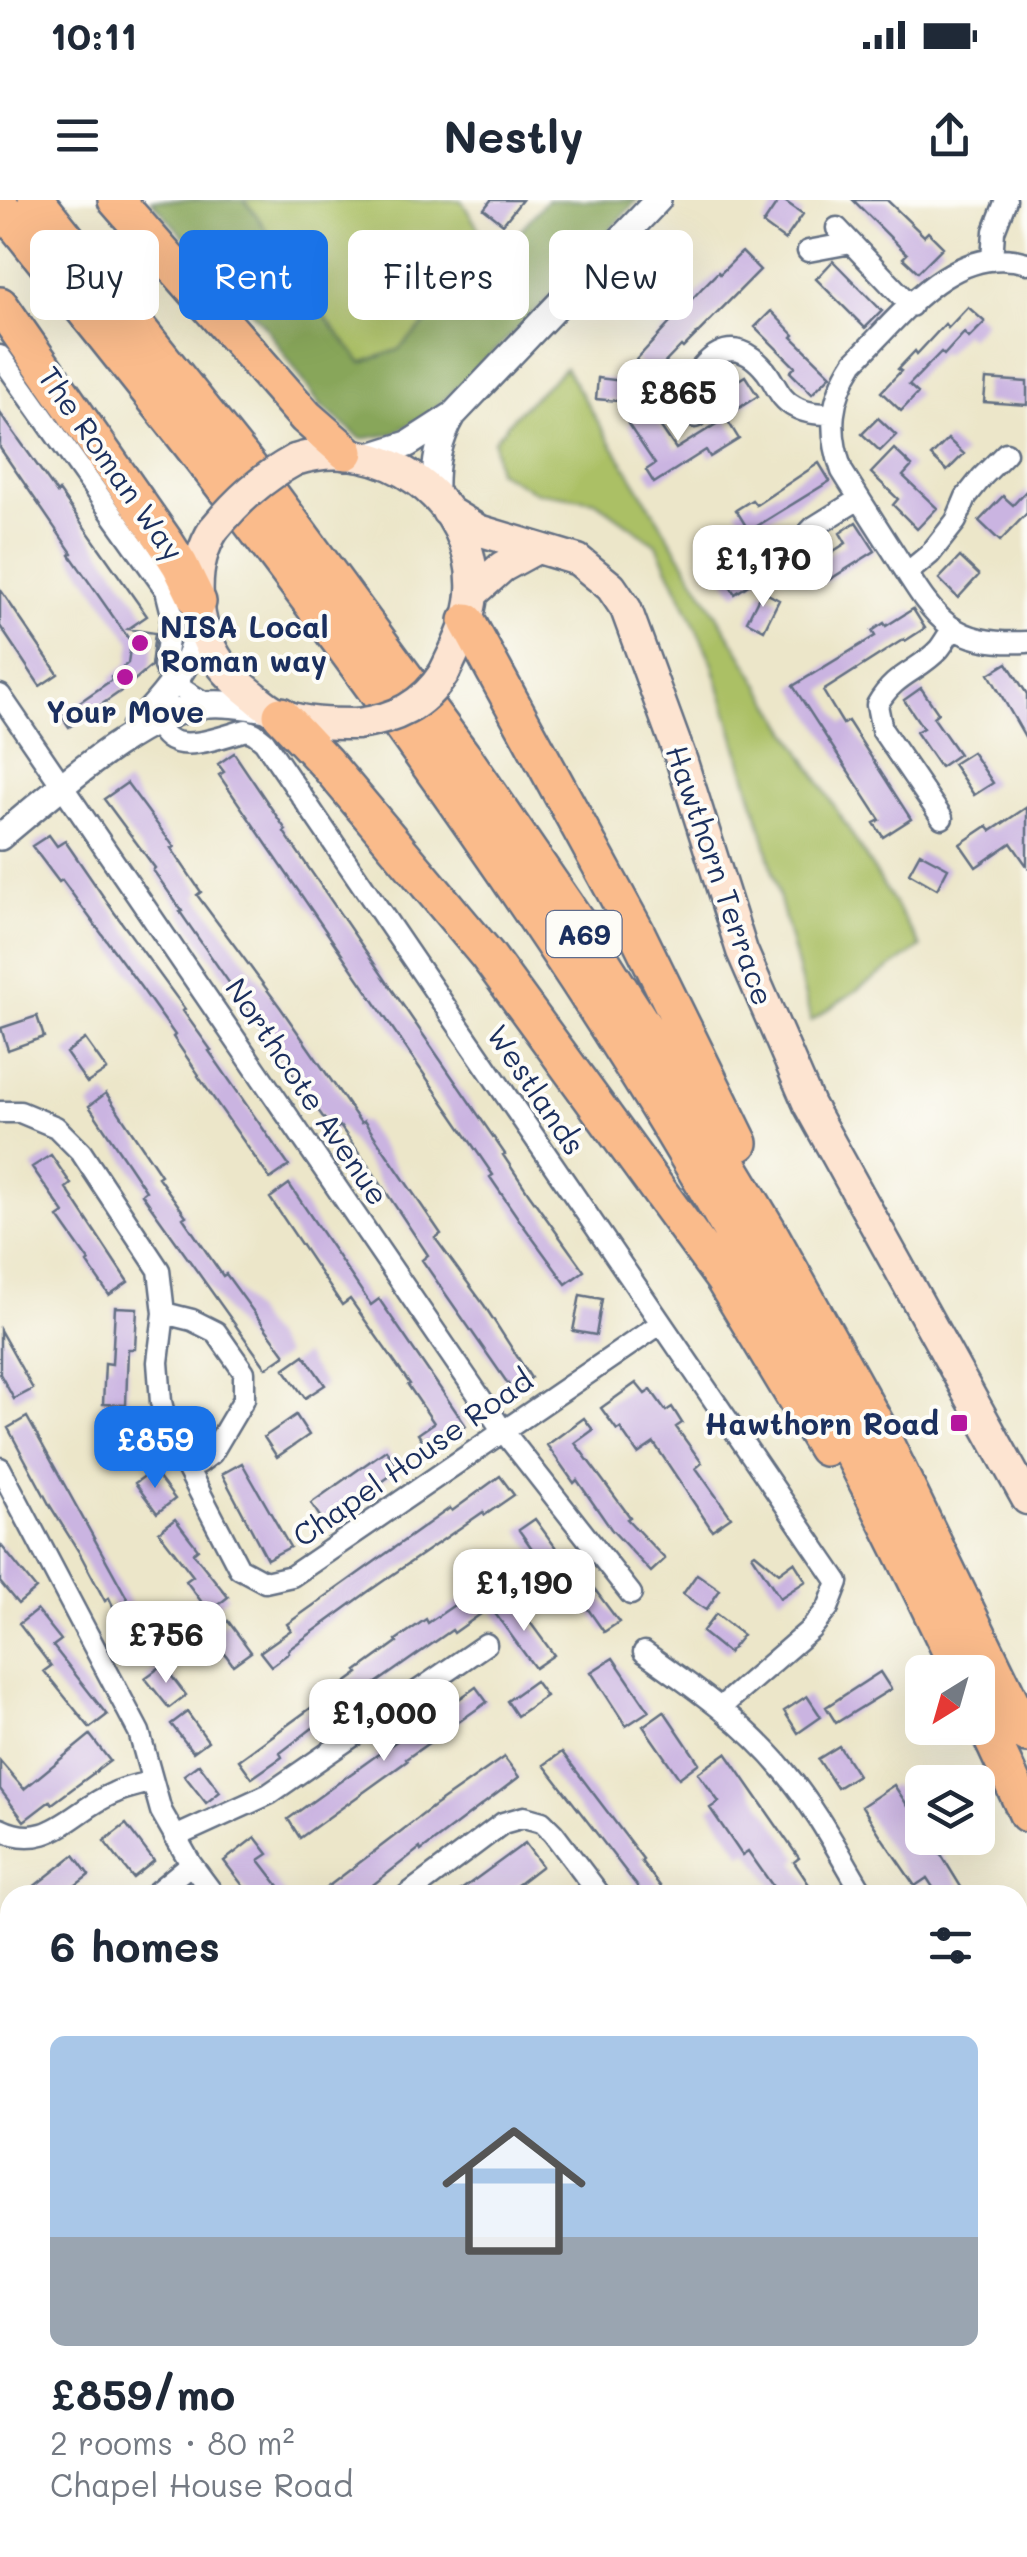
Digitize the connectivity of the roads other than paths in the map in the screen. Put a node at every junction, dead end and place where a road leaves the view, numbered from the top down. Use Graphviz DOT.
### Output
graph roads {
  1 [pos="36,200"];
  2 [pos="116,200"];
  3 [pos="658,200"];
  4 [pos="1006,200"];
  5 [pos="0,205"];
  6 [pos="808,251"];
  7 [pos="992,260"];
  8 [pos="1027,263"];
  9 [pos="0,305"];
  10 [pos="912,306"];
  11 [pos="0,356"];
  12 [pos="684,396"];
  13 [pos="655,398"];
  14 [pos="834,414"];
  15 [pos="453,415"];
  16 [pos="695,417"];
  17 [pos="1006,453"];
  18 [pos="357,454"];
  19 [pos="859,499"];
  20 [pos="441,503"];
  21 [pos="535,549"];
  22 [pos="780,562"];
  23 [pos="906,573"];
  24 [pos="200,607"];
  25 [pos="469,607"];
  26 [pos="953,628"];
  27 [pos="1027,642"];
  28 [pos="172,681"];
  29 [pos="0,695"];
  30 [pos="207,704"];
  31 [pos="276,712"];
  32 [pos="151,718"];
  33 [pos="63,785"];
  34 [pos="942,818"];
  35 [pos="1,837"];
  36 [pos="0,1112"];
  37 [pos="164,1313"];
  38 [pos="660,1324"];
  39 [pos="876,1424"];
  40 [pos="504,1431"];
  41 [pos="186,1465"];
  42 [pos="0,1468"];
  43 [pos="1027,1499"];
  44 [pos="632,1594"];
  45 [pos="486,1644"];
  46 [pos="644,1652"];
  47 [pos="951,1655"];
  48 [pos="952,1655"];
  49 [pos="720,1707"];
  50 [pos="1027,1735"];
  51 [pos="995,1745"];
  52 [pos="152,1781"];
  53 [pos="1027,1814"];
  54 [pos="0,1828"];
  55 [pos="175,1838"];
  56 [pos="191,1864"];
  57 [pos="165,1885"];
  58 [pos="207,1885"];
  59 [pos="420,1885"];
  60 [pos="592,1885"];
  61 [pos="858,1885"];
  1 -- 39 [label="highway, A69"];
  2 -- 18 [label="highway"];
  3 -- 15 [label="street"];
  4 -- 7 [label="street"];
  5 -- 48 [label="highway, A69"];
  6 -- 10 [label="street"];
  7 -- 8 [label="street"];
  7 -- 10 [label="street"];
  9 -- 24 [label="highway"];
  10 -- 14 [label="street"];
  11 -- 28 [label="street, The Roman Way"];
  12 -- 13 [label="street"];
  12 -- 14 [label="street"];
  12 -- 16 [label="street"];
  14 -- 19 [label="street"];
  15 -- 18 [label="street"];
  15 -- 20 [label="street"];
  17 -- 23 [label="street"];
  18 -- 20 [label="main road"];
  18 -- 24 [label="main road, bridge"];
  19 -- 22 [label="street"];
  19 -- 23 [label="street"];
  20 -- 21 [label="main road, Hawthorn Terrace"];
  20 -- 25 [label="main road"];
  21 -- 25 [label="main road"];
  21 -- 43 [label="main road, Hawthorn Terrace"];
  23 -- 26 [label="street"];
  24 -- 28 [label="street"];
  24 -- 31 [label="main road"];
  25 -- 31 [label="main road, bridge"];
  25 -- 39 [label="highway"];
  26 -- 27 [label="street"];
  26 -- 34 [label="street"];
  28 -- 30 [label="street"];
  28 -- 32 [label="street"];
  29 -- 33 [label="street, Northcote Avenue"];
  30 -- 31 [label="street"];
  30 -- 32 [label="street"];
  31 -- 47 [label="highway"];
  32 -- 33 [label="street"];
  32 -- 38 [label="street, Westlands"];
  33 -- 35 [label="street"];
  33 -- 40 [label="street, Northcote Avenue"];
  36 -- 37 [label="street, Chapel House Road"];
  37 -- 41 [label="street, Chapel House Road"];
  37 -- 41 [label="street"];
  38 -- 40 [label="street, Chapel House Road"];
  38 -- 49 [label="street, Westlands"];
  39 -- 50 [label="highway, A69"];
  40 -- 41 [label="street, Chapel House Road"];
  40 -- 44 [label="street, Northcote Avenue"];
  42 -- 52 [label="street"];
  45 -- 55 [label="street"];
  46 -- 49 [label="street"];
  49 -- 61 [label="street"];
  51 -- 53 [label="highway"];
  52 -- 54 [label="street"];
  52 -- 55 [label="street"];
  55 -- 56 [label="street"];
  56 -- 57 [label="street"];
  56 -- 58 [label="street"];
  59 -- 60 [label="street"];
}
